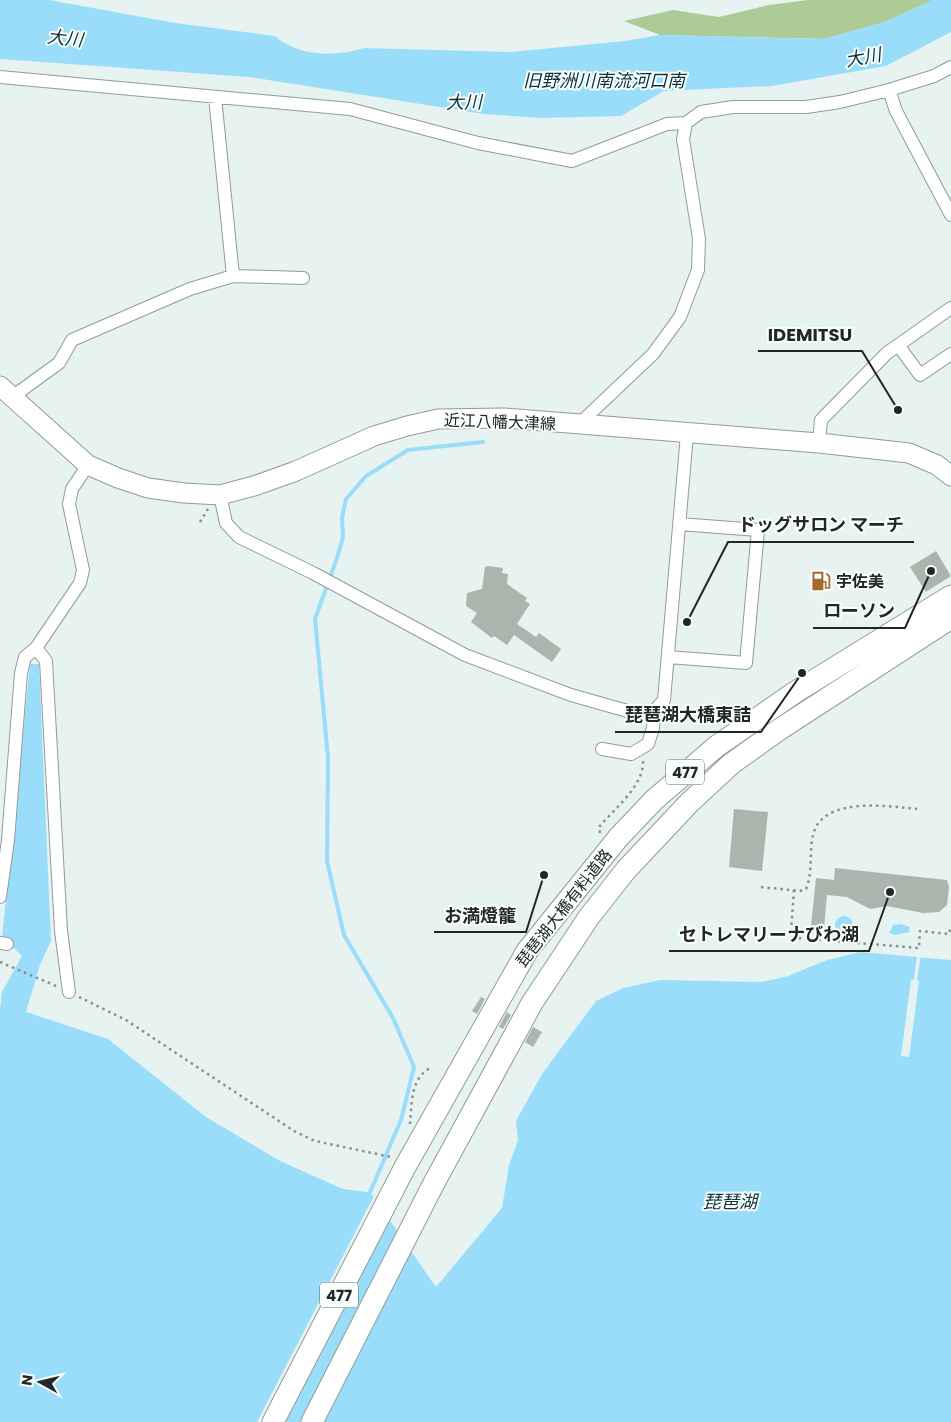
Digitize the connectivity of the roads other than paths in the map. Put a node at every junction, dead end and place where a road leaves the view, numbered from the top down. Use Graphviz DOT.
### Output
graph roads {
  1 [pos="951,67"];
  2 [pos="0,77"];
  3 [pos="889,90"];
  4 [pos="215,97"];
  5 [pos="686,123"];
  6 [pos="951,215"];
  7 [pos="233,276"];
  8 [pos="303,278"];
  9 [pos="951,308"];
  10 [pos="898,345"];
  11 [pos="951,354"];
  12 [pos="6,392"];
  13 [pos="578,425"];
  14 [pos="687,434"];
  15 [pos="819,443"];
  16 [pos="88,464"];
  17 [pos="951,476"];
  18 [pos="214,502"];
  19 [pos="679,524"];
  20 [pos="951,596"];
  21 [pos="951,618"];
  22 [pos="36,648"];
  23 [pos="668,657"];
  24 [pos="654,711"];
  25 [pos="602,749"];
  26 [pos="0,897"];
  27 [pos="69,992"];
  28 [pos="273,1422"];
  29 [pos="312,1422"];
  1 -- 3 [label="street"];
  2 -- 4 [label="street"];
  3 -- 5 [label="street"];
  3 -- 6 [label="street"];
  4 -- 5 [label="street"];
  4 -- 7 [label="street"];
  5 -- 13 [label="street"];
  7 -- 8 [label="street"];
  7 -- 12 [label="street"];
  9 -- 10 [label="street"];
  10 -- 11 [label="street"];
  10 -- 15 [label="street"];
  12 -- 16 [label="main road, 近江八幡大津線"];
  13 -- 14 [label="main road, 近江八幡大津線"];
  13 -- 18 [label="main road, 近江八幡大津線"];
  14 -- 15 [label="main road, 近江八幡大津線"];
  14 -- 19 [label="street"];
  15 -- 17 [label="main road, 近江八幡大津線"];
  16 -- 18 [label="main road, 近江八幡大津線"];
  16 -- 22 [label="street"];
  18 -- 24 [label="street"];
  19 -- 23 [label="street"];
  19 -- 23 [label="street"];
  20 -- 28 [label="highway, 琵琶湖大橋有料道路 / 477"];
  21 -- 29 [label="highway, 琵琶湖大橋有料道路 / 477"];
  22 -- 26 [label="street"];
  22 -- 27 [label="street"];
  23 -- 24 [label="street"];
  24 -- 25 [label="street"];
}
